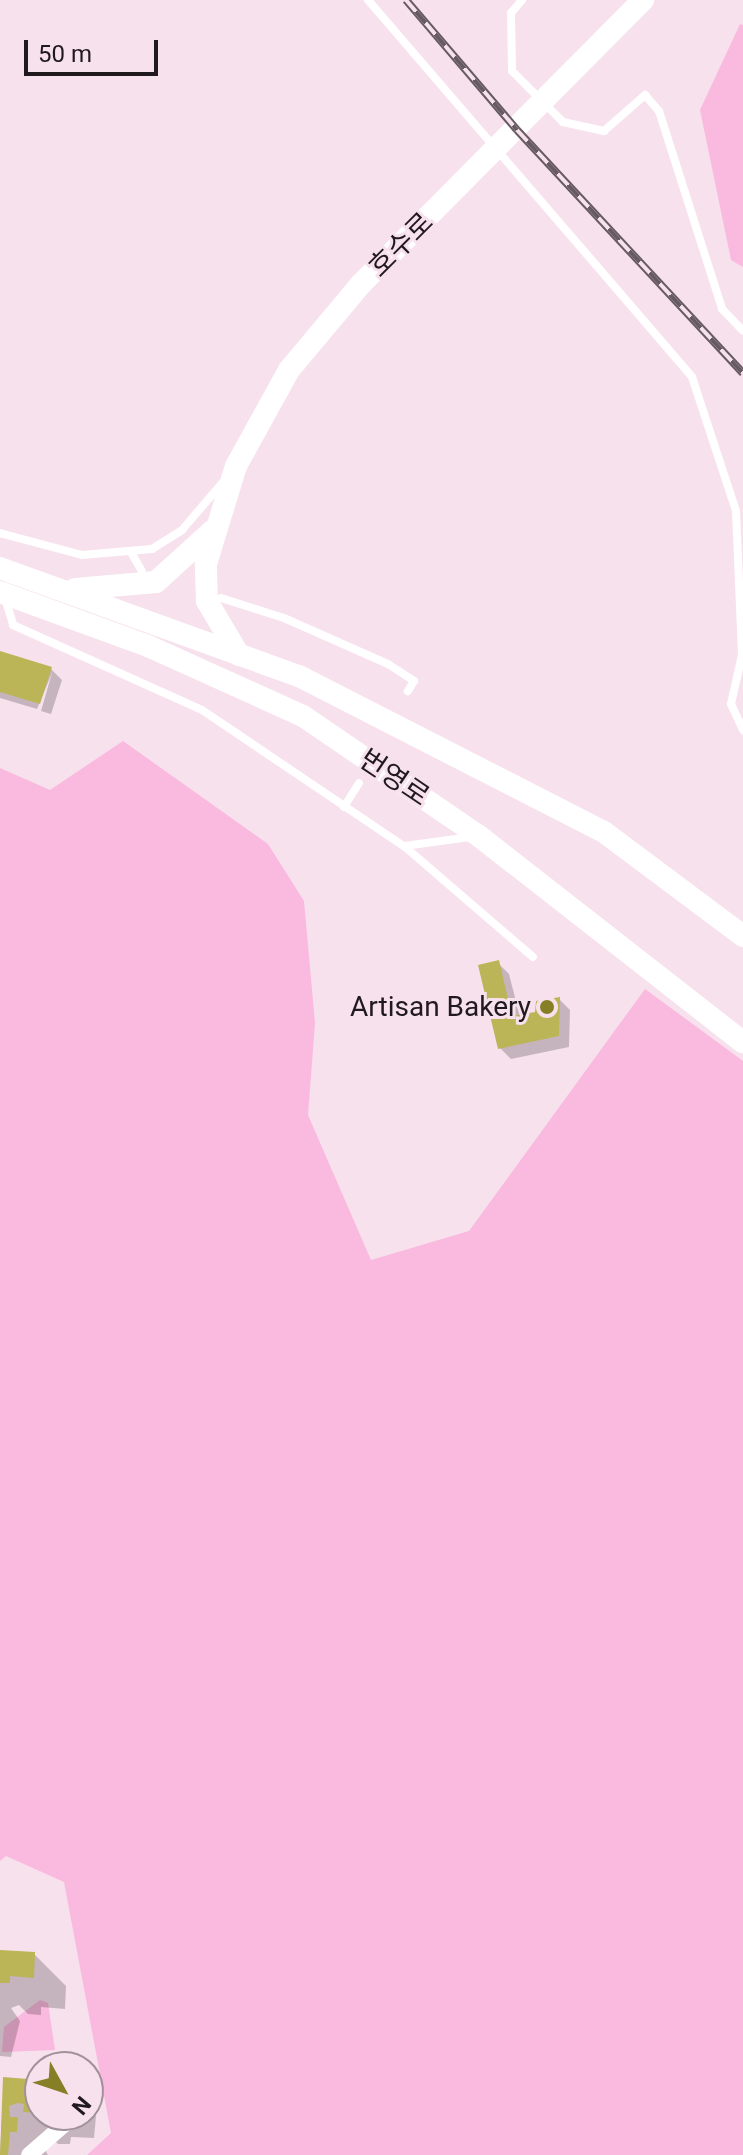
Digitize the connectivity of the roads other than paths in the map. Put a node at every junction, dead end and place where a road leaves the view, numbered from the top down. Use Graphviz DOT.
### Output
graph roads {
  1 [pos="368,0"];
  2 [pos="522,0"];
  3 [pos="644,0"];
  4 [pos="743,331"];
  5 [pos="236,466"];
  6 [pos="212,530"];
  7 [pos="0,533"];
  8 [pos="132,554"];
  9 [pos="0,568"];
  10 [pos="142,571"];
  11 [pos="57,589"];
  12 [pos="2,593"];
  13 [pos="221,598"];
  14 [pos="239,655"];
  15 [pos="408,691"];
  16 [pos="743,730"];
  17 [pos="359,783"];
  18 [pos="344,807"];
  19 [pos="479,836"];
  20 [pos="404,846"];
  21 [pos="743,936"];
  22 [pos="533,957"];
  23 [pos="743,1042"];
  24 [pos="57,2131"];
  25 [pos="29,2155"];
  1 -- 16 [label="lane"];
  2 -- 4 [label="lane"];
  3 -- 5 [label="street, 호수로"];
  5 -- 6 [label="street, 호수로"];
  5 -- 8 [label="lane"];
  6 -- 11 [label="street, 호수로"];
  6 -- 14 [label="street, 호수로"];
  7 -- 8 [label="lane"];
  8 -- 10 [label="lane"];
  9 -- 11 [label="street, 번영로"];
  11 -- 14 [label="street, 번영로"];
  12 -- 18 [label="lane"];
  12 -- 19 [label="street, 번영로"];
  13 -- 15 [label="lane"];
  14 -- 21 [label="street, 번영로"];
  17 -- 18 [label="lane"];
  18 -- 20 [label="lane"];
  19 -- 20 [label="lane"];
  19 -- 23 [label="street, 번영로"];
  20 -- 22 [label="lane"];
  24 -- 25 [label="street"];
}
